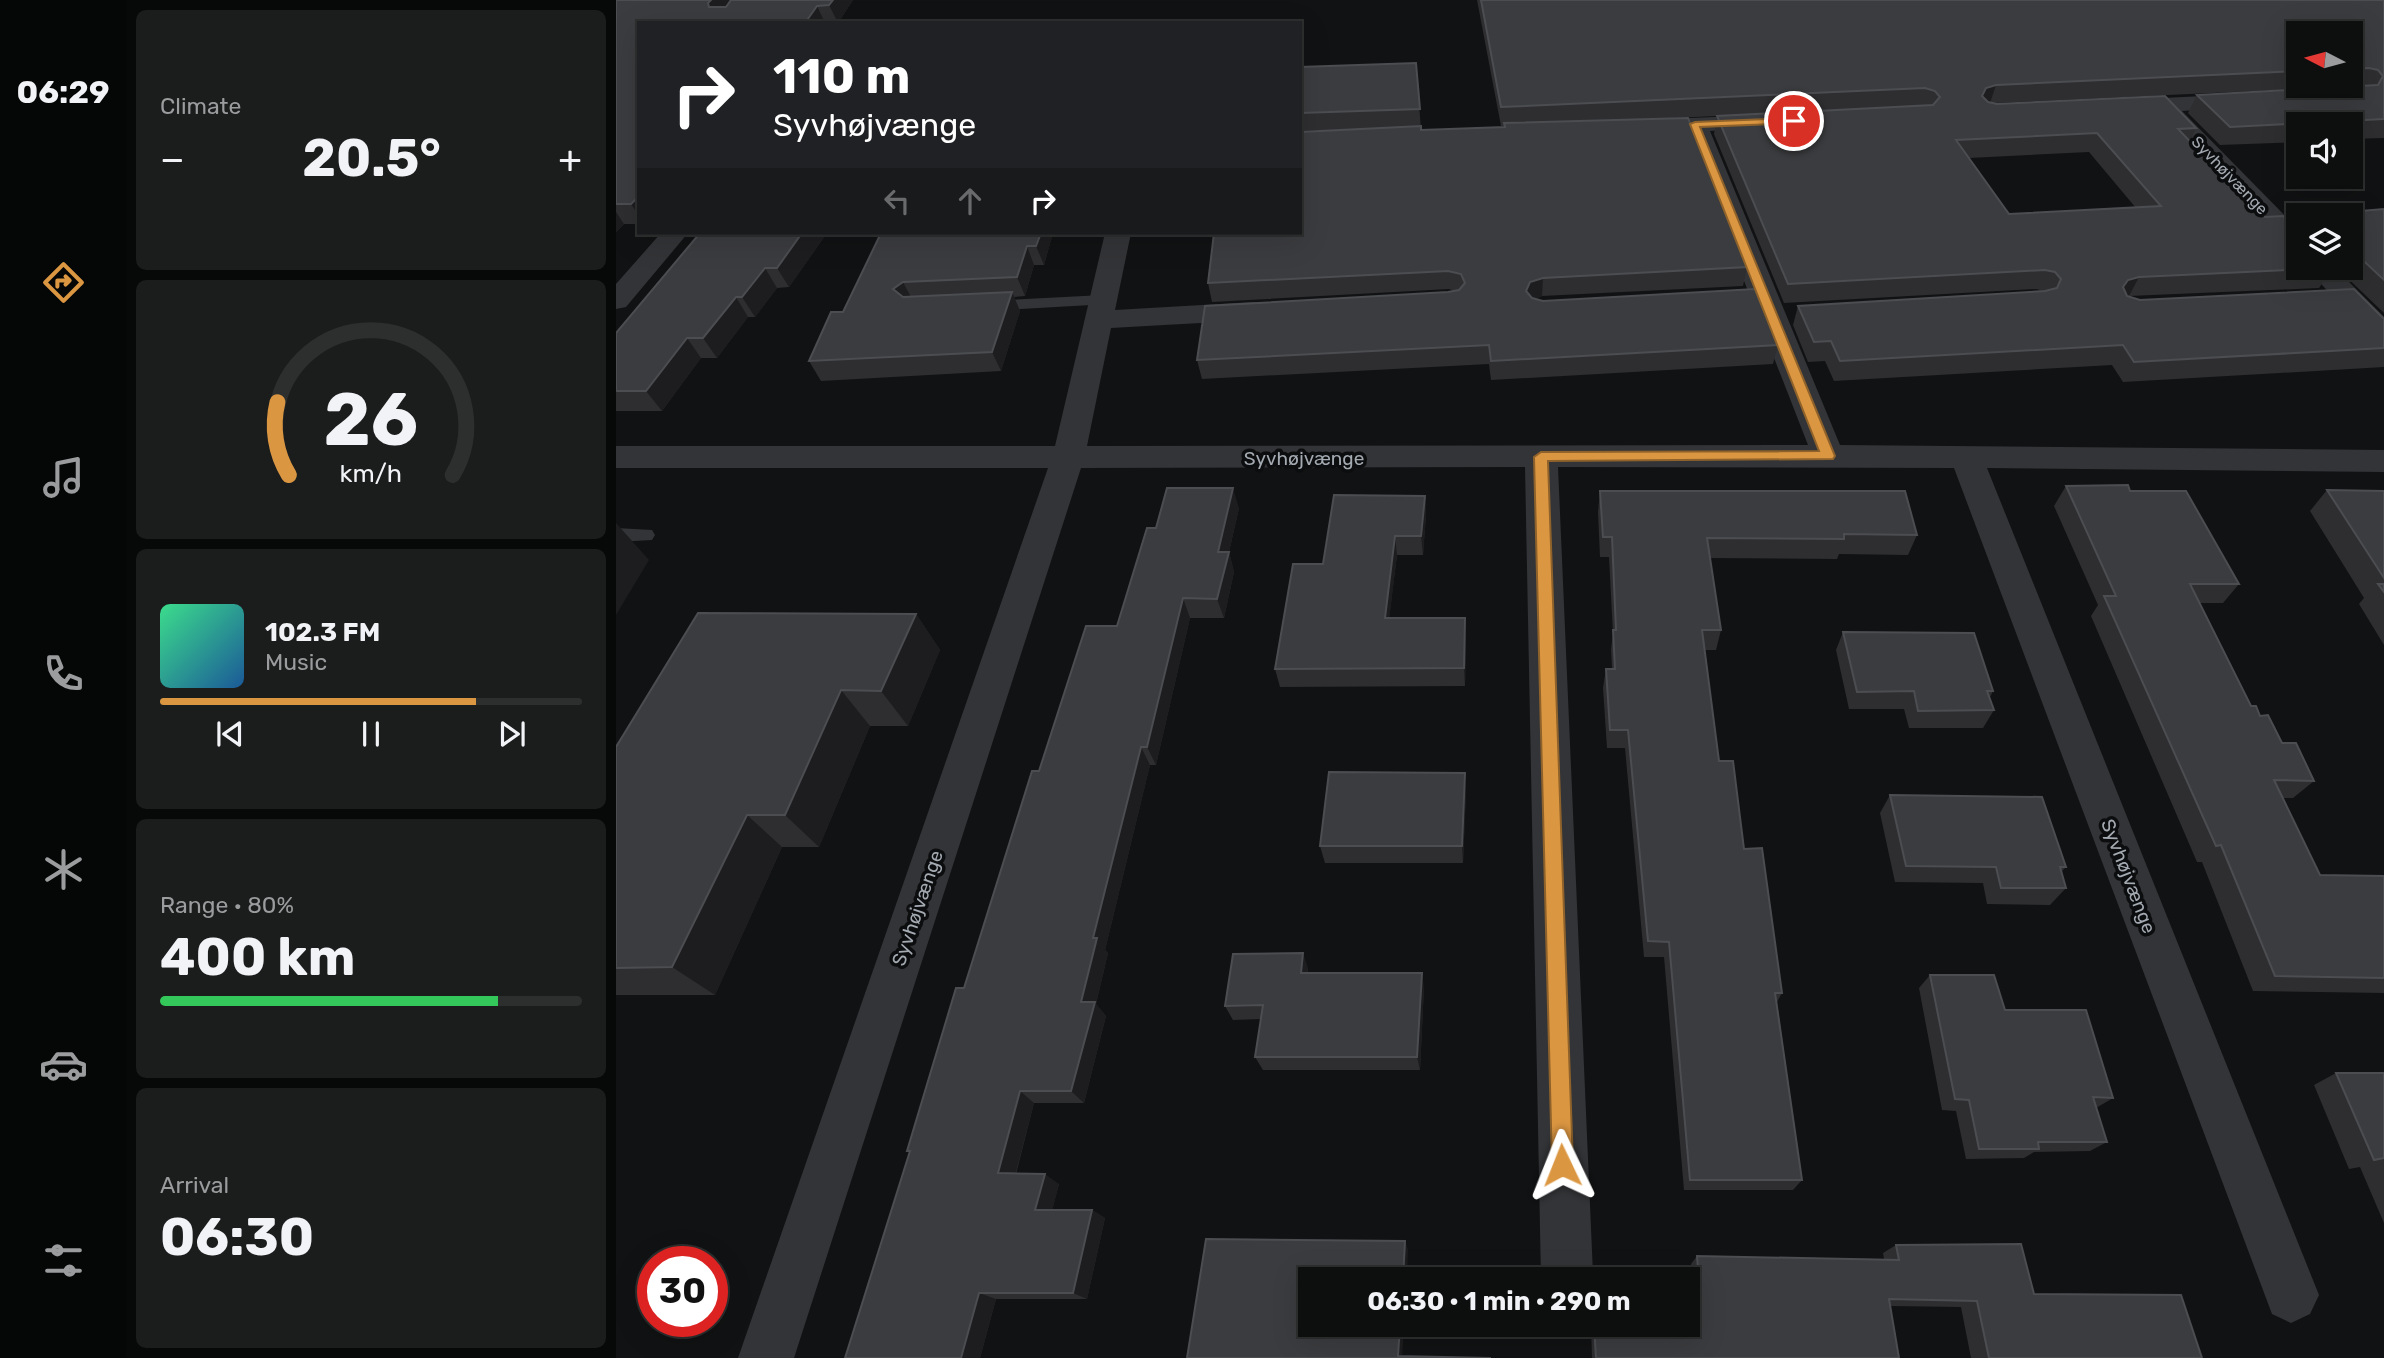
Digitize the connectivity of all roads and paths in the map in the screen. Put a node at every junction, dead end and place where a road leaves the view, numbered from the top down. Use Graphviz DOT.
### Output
graph roads {
  1 [pos="2274,100"];
  2 [pos="2162,105"];
  3 [pos="2096,108"];
  4 [pos="1787,121"];
  5 [pos="1695,124"];
  6 [pos="1615,128"];
  7 [pos="2286,233"];
  8 [pos="674,235"];
  9 [pos="1118,235"];
  10 [pos="2333,280"];
  11 [pos="2308,299"];
  12 [pos="616,302"];
  13 [pos="968,307"];
  14 [pos="1287,309"];
  15 [pos="1101,310"];
  16 [pos="2371,316"];
  17 [pos="1828,456"];
  18 [pos="1966,456"];
  19 [pos="616,457"];
  20 [pos="1541,457"];
  21 [pos="1068,458"];
  22 [pos="2384,461"];
  23 [pos="616,535"];
  24 [pos="645,535"];
  25 [pos="1566,1267"];
  26 [pos="2291,1295"];
  27 [pos="766,1358"];
  1 -- 2 [label="street, Syvhøjvænge"];
  2 -- 3 [label="street, Syvhøjvænge"];
  2 -- 7 [label="street, Syvhøjvænge"];
  4 -- 5 [label="street"];
  5 -- 6 [label="street"];
  5 -- 17 [label="street"];
  8 -- 12 [label="street"];
  9 -- 15 [label="street, Syvhøjvænge"];
  10 -- 16 [label="street"];
  11 -- 16 [label="street"];
  13 -- 15 [label="lane"];
  14 -- 15 [label="street"];
  15 -- 21 [label="street, Syvhøjvænge"];
  17 -- 18 [label="street, Syvhøjvænge"];
  17 -- 20 [label="street, Syvhøjvænge"];
  18 -- 22 [label="street, Syvhøjvænge"];
  18 -- 26 [label="street, Syvhøjvænge"];
  19 -- 21 [label="street, Syvhøjvænge"];
  20 -- 21 [label="street, Syvhøjvænge"];
  20 -- 25 [label="street"];
  21 -- 27 [label="street, Syvhøjvænge"];
  23 -- 24 [label="lane"];
}
